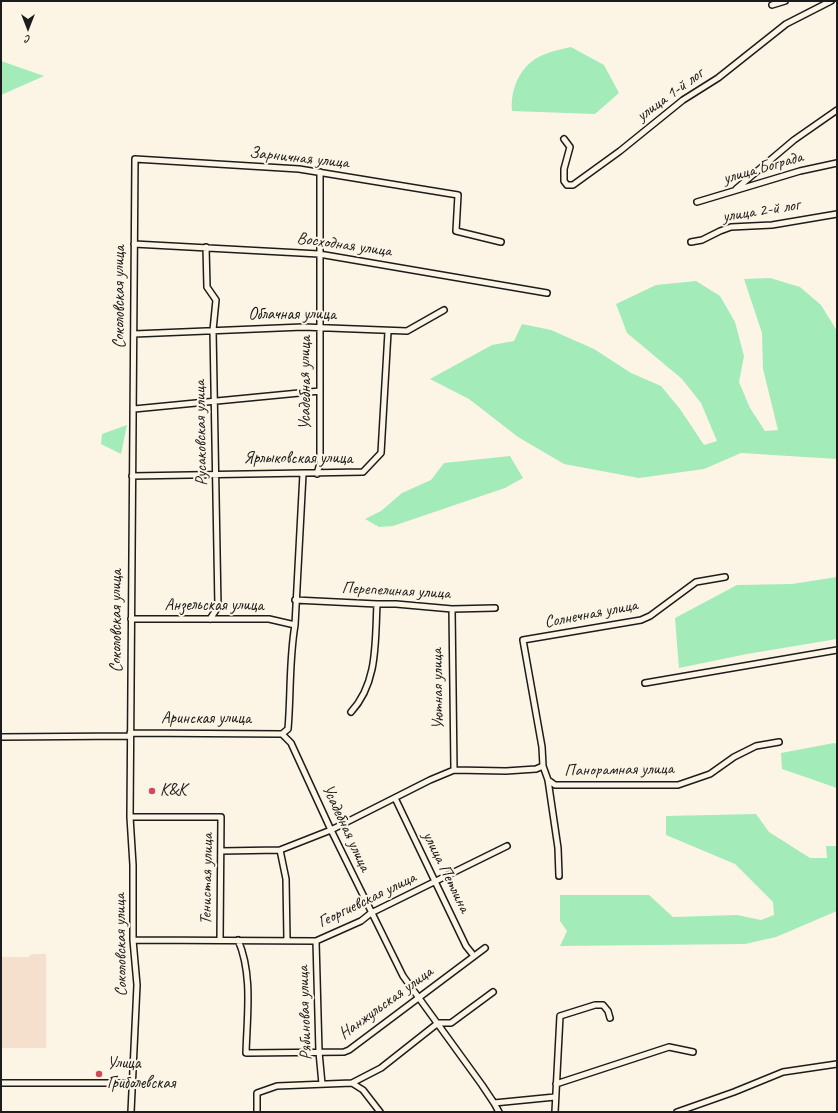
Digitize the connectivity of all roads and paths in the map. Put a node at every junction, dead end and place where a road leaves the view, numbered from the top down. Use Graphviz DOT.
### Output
graph roads {
  1 [pos="785,1"];
  2 [pos="831,1"];
  3 [pos="772,5"];
  4 [pos="837,110"];
  5 [pos="564,139"];
  6 [pos="135,159"];
  7 [pos="837,164"];
  8 [pos="320,172"];
  9 [pos="733,192"];
  10 [pos="697,202"];
  11 [pos="837,214"];
  12 [pos="501,242"];
  13 [pos="691,242"];
  14 [pos="134,244"];
  15 [pos="206,247"];
  16 [pos="320,254"];
  17 [pos="547,293"];
  18 [pos="444,310"];
  19 [pos="319,328"];
  20 [pos="213,330"];
  21 [pos="388,332"];
  22 [pos="134,334"];
  23 [pos="320,391"];
  24 [pos="215,401"];
  25 [pos="134,409"];
  26 [pos="217,474"];
  27 [pos="303,474"];
  28 [pos="317,474"];
  29 [pos="132,476"];
  30 [pos="725,577"];
  31 [pos="295,600"];
  32 [pos="377,604"];
  33 [pos="495,608"];
  34 [pos="452,609"];
  35 [pos="131,619"];
  36 [pos="210,619"];
  37 [pos="295,625"];
  38 [pos="837,650"];
  39 [pos="645,683"];
  40 [pos="351,712"];
  41 [pos="282,734"];
  42 [pos="130,735"];
  43 [pos="1,737"];
  44 [pos="780,742"];
  45 [pos="543,766"];
  46 [pos="454,770"];
  47 [pos="548,780"];
  48 [pos="395,798"];
  49 [pos="130,818"];
  50 [pos="331,830"];
  51 [pos="507,846"];
  52 [pos="280,850"];
  53 [pos="221,851"];
  54 [pos="559,876"];
  55 [pos="435,882"];
  56 [pos="371,913"];
  57 [pos="133,940"];
  58 [pos="220,940"];
  59 [pos="238,940"];
  60 [pos="287,940"];
  61 [pos="316,941"];
  62 [pos="485,948"];
  63 [pos="474,956"];
  64 [pos="493,992"];
  65 [pos="420,999"];
  66 [pos="610,1018"];
  67 [pos="438,1023"];
  68 [pos="319,1052"];
  69 [pos="693,1052"];
  70 [pos="837,1064"];
  71 [pos="133,1083"];
  72 [pos="352,1083"];
  73 [pos="1,1084"];
  74 [pos="322,1084"];
  75 [pos="556,1084"];
  76 [pos="555,1097"];
  77 [pos="494,1103"];
  78 [pos="131,1112"];
  79 [pos="257,1112"];
  80 [pos="380,1112"];
  81 [pos="499,1112"];
  82 [pos="555,1112"];
  83 [pos="677,1112"];
  1 -- 3 [label="street"];
  2 -- 5 [label="street, улица 1-й лог"];
  4 -- 9 [label="street"];
  6 -- 8 [label="street, Зарничная улица"];
  6 -- 14 [label="street, Соколовская улица"];
  7 -- 9 [label="street, улица Бограда"];
  8 -- 12 [label="street, Зарничная улица"];
  8 -- 16 [label="street, Усадебная улица"];
  9 -- 10 [label="street, улица Бограда"];
  11 -- 13 [label="street, улица 2-й лог"];
  14 -- 15 [label="street, Восходная улица"];
  14 -- 22 [label="street, Соколовская улица"];
  15 -- 16 [label="street, Восходная улица"];
  15 -- 20 [label="street, Русаковская улица"];
  16 -- 17 [label="street, Восходная улица"];
  16 -- 19 [label="street, Усадебная улица"];
  18 -- 21 [label="street, Облачная улица"];
  19 -- 20 [label="street, Облачная улица"];
  19 -- 21 [label="street, Облачная улица"];
  19 -- 23 [label="street, Усадебная улица"];
  20 -- 22 [label="street, Облачная улица"];
  20 -- 24 [label="street, Русаковская улица"];
  21 -- 28 [label="street, Ярлыковская улица"];
  22 -- 25 [label="street, Соколовская улица"];
  23 -- 24 [label="street"];
  23 -- 28 [label="street, Усадебная улица"];
  24 -- 25 [label="street"];
  24 -- 26 [label="street, Русаковская улица"];
  25 -- 29 [label="street, Соколовская улица"];
  26 -- 27 [label="street, Ярлыковская улица"];
  26 -- 29 [label="street, Ярлыковская улица"];
  26 -- 36 [label="street, Русаковская улица"];
  27 -- 28 [label="street, Ярлыковская улица"];
  27 -- 31 [label="street"];
  29 -- 35 [label="street, Соколовская улица"];
  30 -- 45 [label="street, Солнечная улица"];
  31 -- 32 [label="street, Перепелиная улица"];
  31 -- 37 [label="street"];
  32 -- 34 [label="street, Перепелиная улица"];
  32 -- 40 [label="street"];
  33 -- 34 [label="street, Перепелиная улица"];
  34 -- 46 [label="street, Уютная улица"];
  35 -- 36 [label="street, Анзельская улица"];
  35 -- 42 [label="street, Соколовская улица"];
  36 -- 37 [label="street, Анзельская улица"];
  37 -- 41 [label="street"];
  38 -- 39 [label="street"];
  41 -- 42 [label="street, Аринская улица"];
  41 -- 50 [label="street, Усадебная улица"];
  42 -- 43 [label="street, Аринская улица"];
  42 -- 49 [label="street, Соколовская улица"];
  44 -- 47 [label="street, Панорамная улица"];
  45 -- 46 [label="street"];
  45 -- 47 [label="street"];
  46 -- 48 [label="street"];
  47 -- 54 [label="street"];
  48 -- 50 [label="street"];
  48 -- 55 [label="street, улица Петлина"];
  49 -- 53 [label="street, Тенистая улица"];
  49 -- 57 [label="street, Соколовская улица"];
  50 -- 52 [label="street"];
  50 -- 56 [label="street, Усадебная улица"];
  51 -- 55 [label="street, Георгиевская улица"];
  52 -- 53 [label="street"];
  52 -- 60 [label="street"];
  53 -- 58 [label="street, Тенистая улица"];
  55 -- 56 [label="street, Георгиевская улица"];
  55 -- 63 [label="street, улица Петлина"];
  56 -- 61 [label="street, Георгиевская улица"];
  56 -- 65 [label="street, Усадебная улица"];
  57 -- 58 [label="street, Георгиевская улица"];
  57 -- 71 [label="street, Соколовская улица"];
  58 -- 59 [label="street, Георгиевская улица"];
  59 -- 60 [label="street, Георгиевская улица"];
  59 -- 68 [label="street, Нанжульская улица"];
  60 -- 61 [label="street, Георгиевская улица"];
  61 -- 68 [label="street, Рябиновая улица"];
  62 -- 63 [label="street, Нанжульская улица"];
  63 -- 65 [label="street, Нанжульская улица"];
  64 -- 67 [label="street"];
  65 -- 67 [label="street, Усадебная улица"];
  65 -- 68 [label="street, Нанжульская улица"];
  66 -- 75 [label="street"];
  67 -- 72 [label="street"];
  67 -- 77 [label="street, Усадебная улица"];
  68 -- 74 [label="street, Рябиновая улица"];
  69 -- 75 [label="street"];
  70 -- 83 [label="street"];
  71 -- 73 [label="street"];
  71 -- 78 [label="street, Соколовская улица"];
  72 -- 74 [label="street"];
  72 -- 80 [label="street"];
  74 -- 79 [label="street"];
  75 -- 76 [label="street"];
  76 -- 77 [label="street"];
  76 -- 82 [label="street"];
  77 -- 81 [label="street, Усадебная улица"];
}
